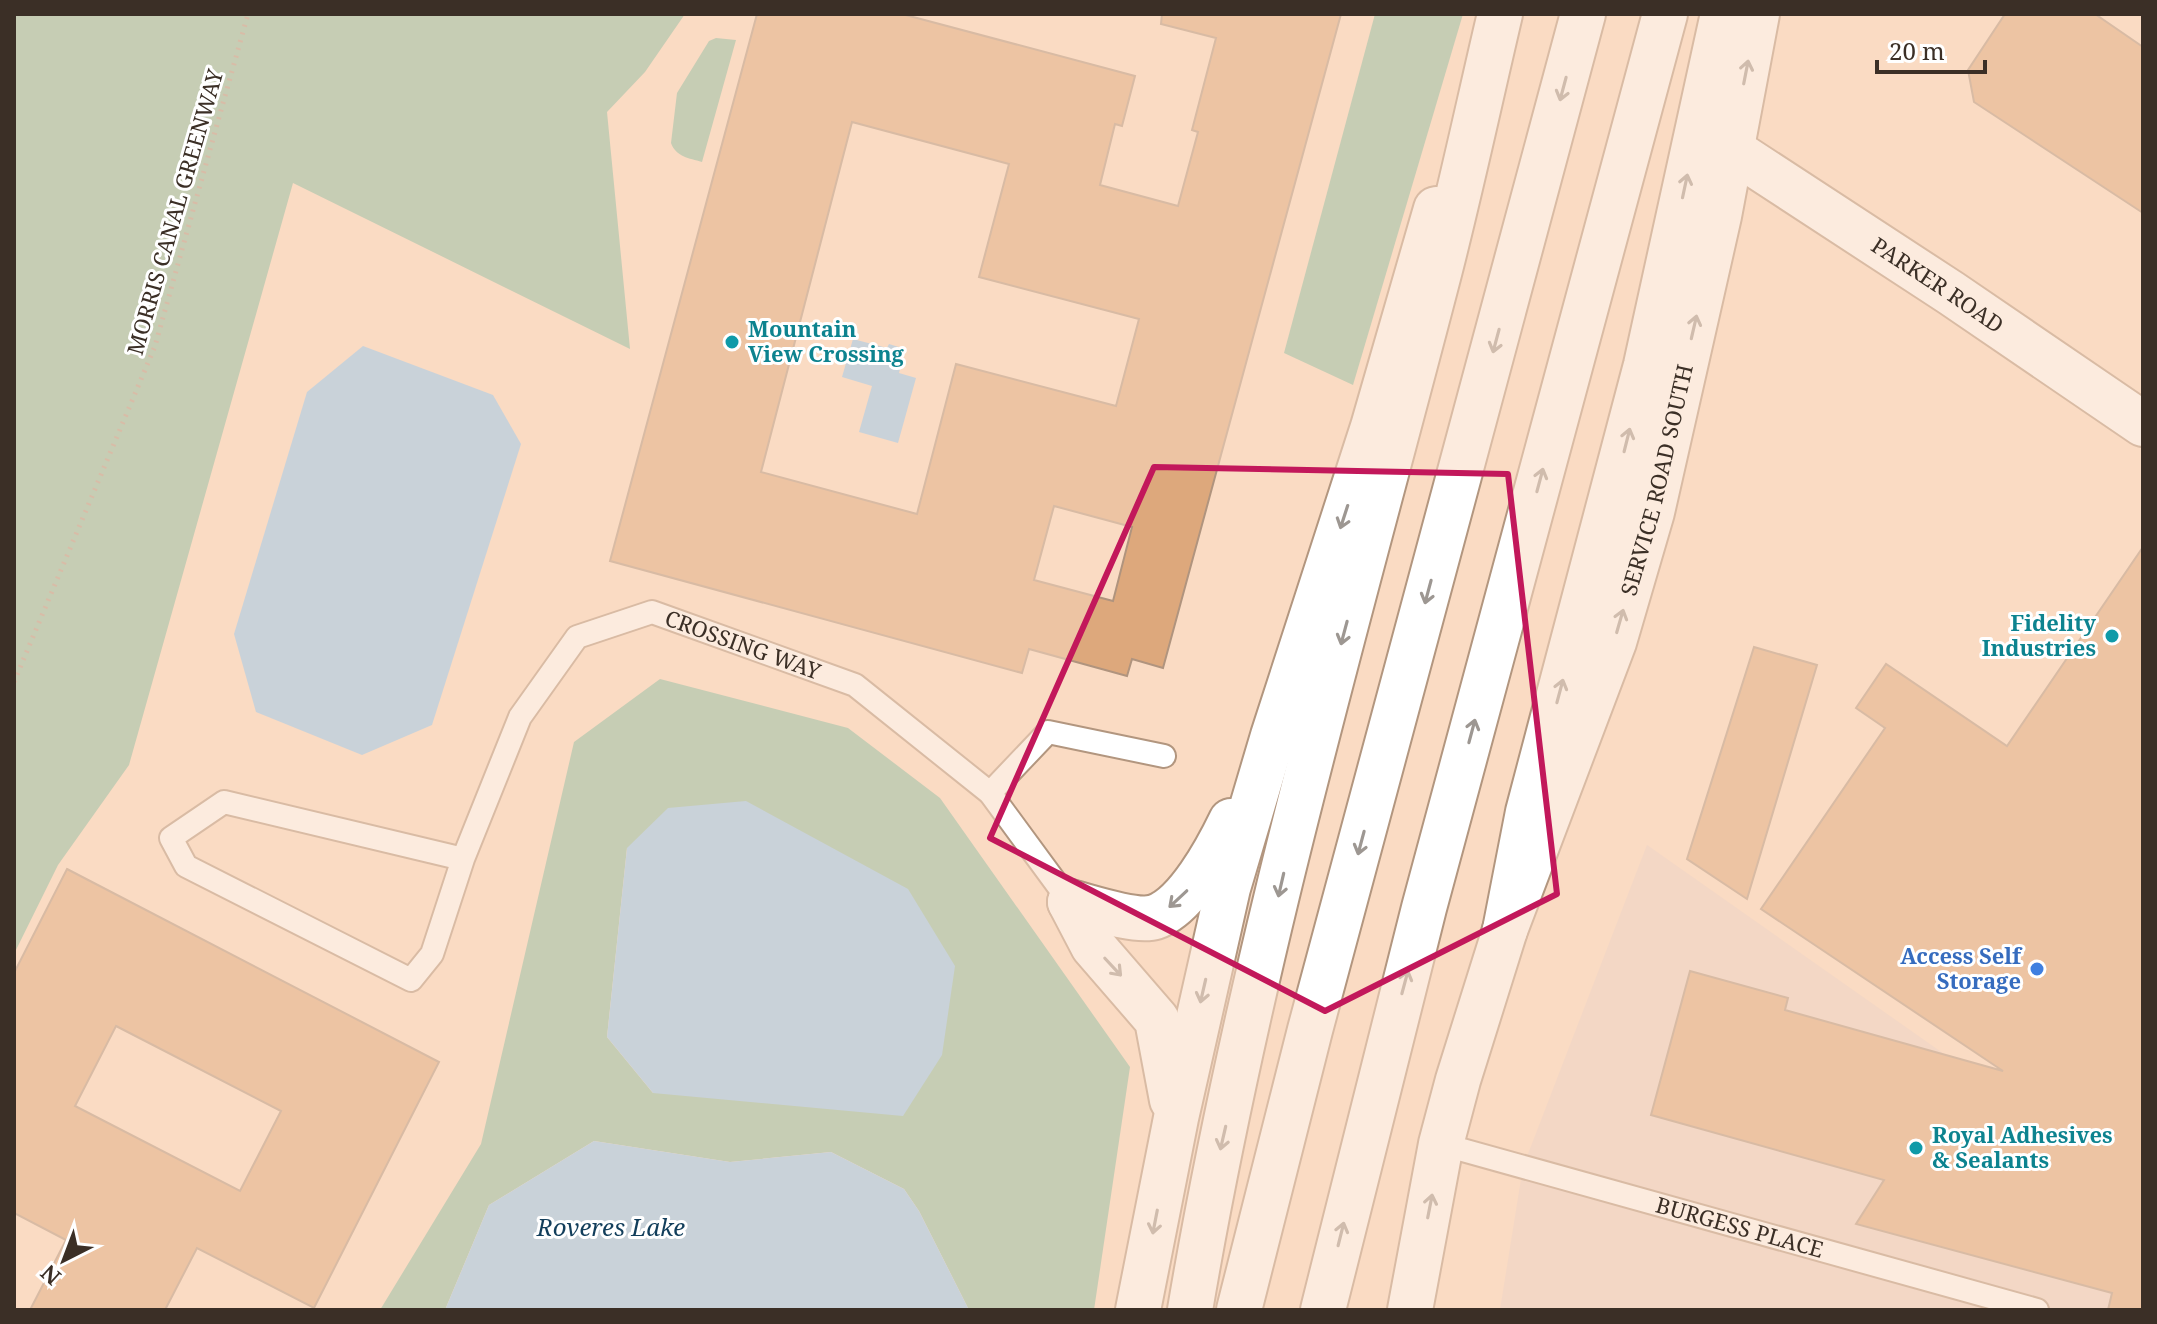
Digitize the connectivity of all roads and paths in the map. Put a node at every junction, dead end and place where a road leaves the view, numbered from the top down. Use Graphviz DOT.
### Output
graph roads {
  1 [pos="248,14"];
  2 [pos="1498,14"];
  3 [pos="1583,14"];
  4 [pos="1665,14"];
  5 [pos="1723,14"];
  6 [pos="1757,14"];
  7 [pos="1732,150"];
  8 [pos="2143,424"];
  9 [pos="14,682"];
  10 [pos="1273,736"];
  11 [pos="1164,756"];
  12 [pos="990,793"];
  13 [pos="463,859"];
  14 [pos="1070,902"];
  15 [pos="1505,930"];
  16 [pos="1176,1118"];
  17 [pos="1441,1144"];
  18 [pos="1138,1310"];
  19 [pos="1190,1310"];
  20 [pos="1239,1310"];
  21 [pos="1323,1310"];
  22 [pos="1410,1310"];
  23 [pos="2037,1310"];
  1 -- 9 [label="path, MORRIS CANAL GREENWAY"];
  2 -- 10 [label="main road, one-way"];
  2 -- 19 [label="main road, one-way"];
  3 -- 20 [label="main road, one-way"];
  21 -- 4 [label="main road, one-way"];
  15 -- 5 [label="main road, one-way"];
  7 -- 6 [label="main road, SERVICE ROAD SOUTH, one-way"];
  7 -- 8 [label="main road, PARKER ROAD"];
  15 -- 7 [label="main road, SERVICE ROAD SOUTH, one-way"];
  10 -- 14 [label="main road, one-way"];
  10 -- 16 [label="main road, one-way"];
  11 -- 12 [label="lane"];
  12 -- 13 [label="lane, CROSSING WAY"];
  12 -- 14 [label="lane, CROSSING WAY"];
  13 -- 13 [label="lane, CROSSING WAY"];
  14 -- 16 [label="main road, one-way"];
  15 -- 17 [label="main road"];
  16 -- 18 [label="main road, one-way"];
  22 -- 17 [label="main road, one-way"];
  17 -- 23 [label="lane, BURGESS PLACE"];
}
